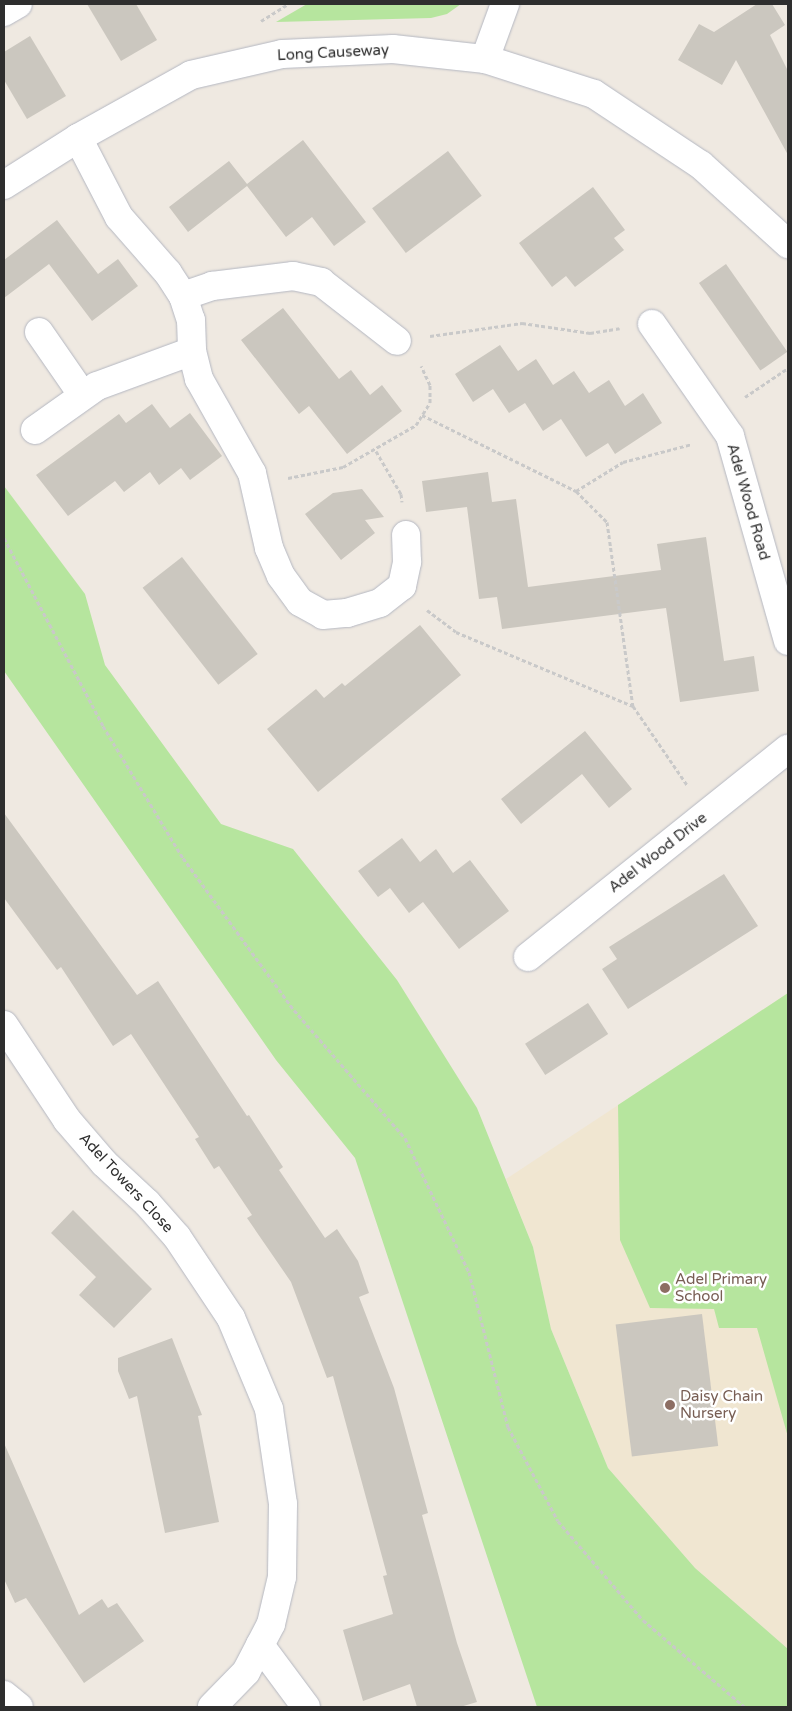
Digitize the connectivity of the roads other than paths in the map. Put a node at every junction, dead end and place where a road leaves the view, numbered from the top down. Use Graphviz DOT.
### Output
graph roads {
  1 [pos="18,4"];
  2 [pos="505,4"];
  3 [pos="4,12"];
  4 [pos="486,60"];
  5 [pos="78,138"];
  6 [pos="4,185"];
  7 [pos="788,244"];
  8 [pos="183,296"];
  9 [pos="652,324"];
  10 [pos="39,332"];
  11 [pos="397,341"];
  12 [pos="192,351"];
  13 [pos="82,394"];
  14 [pos="35,430"];
  15 [pos="406,535"];
  16 [pos="788,641"];
  17 [pos="788,749"];
  18 [pos="528,957"];
  19 [pos="4,1024"];
  20 [pos="260,1645"];
  21 [pos="4,1695"];
  22 [pos="19,1707"];
  23 [pos="212,1707"];
  24 [pos="306,1707"];
  1 -- 3 [label="street"];
  2 -- 4 [label="street"];
  4 -- 5 [label="street, Long Causeway"];
  4 -- 7 [label="street, Long Causeway"];
  5 -- 6 [label="street, Long Causeway"];
  5 -- 8 [label="street"];
  8 -- 11 [label="street"];
  8 -- 12 [label="street"];
  9 -- 16 [label="street, Adel Wood Road"];
  10 -- 13 [label="street"];
  12 -- 13 [label="street"];
  12 -- 15 [label="street"];
  13 -- 14 [label="street"];
  17 -- 18 [label="street, Adel Wood Drive"];
  19 -- 20 [label="street, Adel Towers Close"];
  20 -- 23 [label="street, Adel Towers Close"];
  20 -- 24 [label="street"];
  21 -- 22 [label="street"];
}
